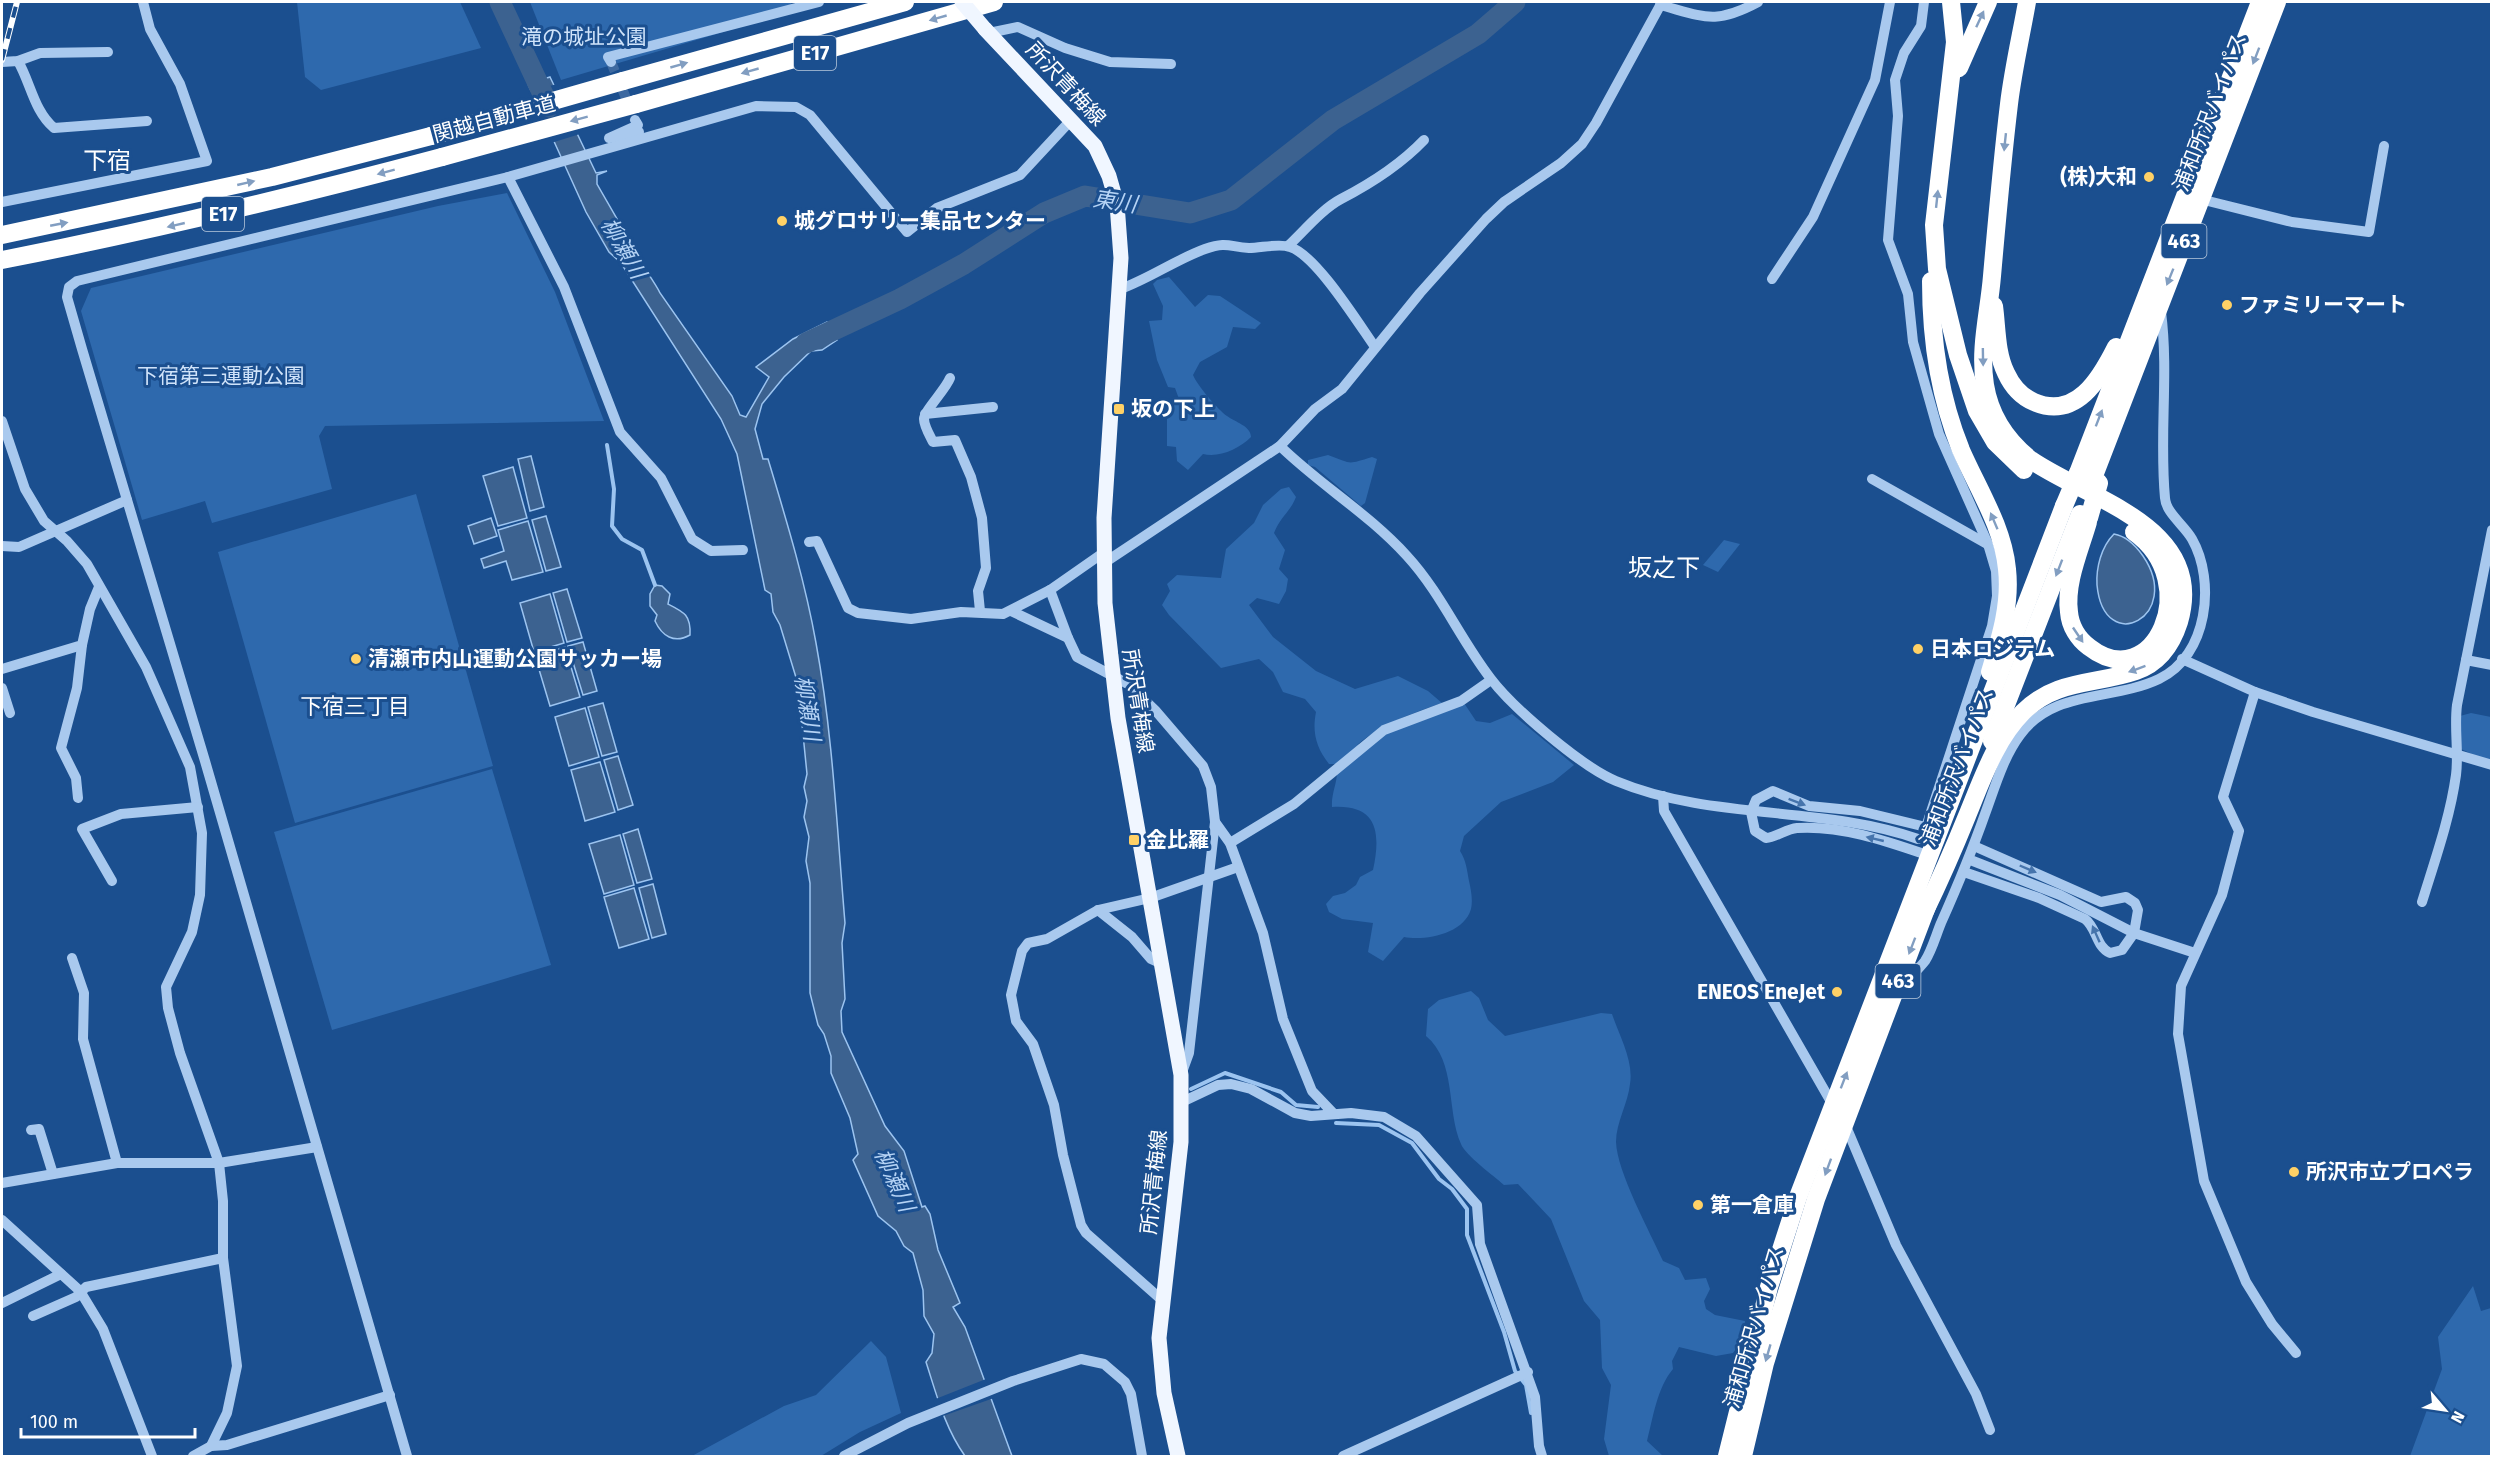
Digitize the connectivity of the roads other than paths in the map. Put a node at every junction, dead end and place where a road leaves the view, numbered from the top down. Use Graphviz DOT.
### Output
graph roads {
  1 [pos="143,2"];
  2 [pos="819,2"];
  3 [pos="905,2"];
  4 [pos="962,2"];
  5 [pos="994,2"];
  6 [pos="1758,2"];
  7 [pos="1890,2"];
  8 [pos="1924,2"];
  9 [pos="1952,2"];
  10 [pos="1988,2"];
  11 [pos="2017,2"];
  12 [pos="2027,2"];
  13 [pos="2260,2"];
  14 [pos="2277,2"];
  15 [pos="1661,3"];
  16 [pos="987,31"];
  17 [pos="108,52"];
  18 [pos="18,61"];
  19 [pos="2,62"];
  20 [pos="611,62"];
  21 [pos="1171,64"];
  22 [pos="2009,102"];
  23 [pos="635,112"];
  24 [pos="1946,113"];
  25 [pos="1072,118"];
  26 [pos="147,121"];
  27 [pos="644,140"];
  28 [pos="1424,140"];
  29 [pos="2384,146"];
  30 [pos="508,177"];
  31 [pos="2200,199"];
  32 [pos="2,202"];
  33 [pos="1934,225"];
  34 [pos="2,235"];
  35 [pos="1288,246"];
  36 [pos="2,260"];
  37 [pos="2156,269"];
  38 [pos="1772,279"];
  39 [pos="1992,280"];
  40 [pos="1118,290"];
  41 [pos="2159,303"];
  42 [pos="1375,347"];
  43 [pos="950,378"];
  44 [pos="993,407"];
  45 [pos="926,414"];
  46 [pos="2,421"];
  47 [pos="1280,446"];
  48 [pos="1872,479"];
  49 [pos="2090,479"];
  50 [pos="127,500"];
  51 [pos="2078,513"];
  52 [pos="2492,530"];
  53 [pos="57,531"];
  54 [pos="810,542"];
  55 [pos="1988,544"];
  56 [pos="2,546"];
  57 [pos="743,550"];
  58 [pos="1103,558"];
  59 [pos="99,587"];
  60 [pos="1050,591"];
  61 [pos="980,611"];
  62 [pos="1011,611"];
  63 [pos="1068,638"];
  64 [pos="82,645"];
  65 [pos="2182,659"];
  66 [pos="2466,660"];
  67 [pos="2492,665"];
  68 [pos="2,669"];
  69 [pos="1111,675"];
  70 [pos="1491,680"];
  71 [pos="2,688"];
  72 [pos="2255,692"];
  73 [pos="10,713"];
  74 [pos="2457,756"];
  75 [pos="205,761"];
  76 [pos="2492,765"];
  77 [pos="190,766"];
  78 [pos="1663,796"];
  79 [pos="78,798"];
  80 [pos="198,807"];
  81 [pos="1751,812"];
  82 [pos="1215,822"];
  83 [pos="1937,826"];
  84 [pos="1918,839"];
  85 [pos="1230,843"];
  86 [pos="1974,846"];
  87 [pos="1930,856"];
  88 [pos="1973,861"];
  89 [pos="1238,867"];
  90 [pos="1964,872"];
  91 [pos="1209,879"];
  92 [pos="112,881"];
  93 [pos="1150,898"];
  94 [pos="2422,902"];
  95 [pos="1098,910"];
  96 [pos="1925,911"];
  97 [pos="2134,933"];
  98 [pos="2195,953"];
  99 [pos="72,958"];
  100 [pos="1162,964"];
  101 [pos="1892,997"];
  102 [pos="1180,1075"];
  103 [pos="1182,1102"];
  104 [pos="1834,1107"];
  105 [pos="1333,1113"];
  106 [pos="1844,1122"];
  107 [pos="31,1130"];
  108 [pos="317,1147"];
  109 [pos="219,1163"];
  110 [pos="117,1164"];
  111 [pos="53,1174"];
  112 [pos="2,1182"];
  113 [pos="2,1220"];
  114 [pos="223,1258"];
  115 [pos="61,1274"];
  116 [pos="80,1291"];
  117 [pos="1163,1301"];
  118 [pos="2,1303"];
  119 [pos="33,1316"];
  120 [pos="2296,1353"];
  121 [pos="1528,1372"];
  122 [pos="390,1395"];
  123 [pos="1990,1430"];
  124 [pos="211,1446"];
  125 [pos="152,1456"];
  126 [pos="193,1456"];
  127 [pos="407,1456"];
  128 [pos="844,1456"];
  129 [pos="1142,1456"];
  130 [pos="1178,1456"];
  131 [pos="1343,1456"];
  132 [pos="1542,1456"];
  133 [pos="1727,1456"];
  134 [pos="1743,1456"];
  1 -- 32 [label="street"];
  2 -- 20 [label="street"];
  34 -- 3 [label="highway, 関越自動車道 / E17, one-way, bridge"];
  4 -- 16 [label="main road, 所沢青梅線, bridge"];
  5 -- 23 [label="highway, 関越自動車道 / E17, one-way"];
  6 -- 15 [label="street"];
  7 -- 38 [label="street"];
  8 -- 55 [label="street"];
  9 -- 24 [label="highway"];
  24 -- 10 [label="highway, one-way"];
  11 -- 22 [label="highway"];
  12 -- 22 [label="highway"];
  13 -- 37 [label="highway, 浦和所沢バイパス / 463"];
  14 -- 31 [label="highway, 浦和所沢バイパス / 463, one-way"];
  15 -- 42 [label="street"];
  16 -- 21 [label="street"];
  16 -- 25 [label="main road, 所沢青梅線"];
  17 -- 18 [label="street"];
  18 -- 19 [label="street"];
  18 -- 26 [label="street"];
  22 -- 39 [label="highway, one-way"];
  23 -- 27 [label="street"];
  23 -- 36 [label="highway, 関越自動車道 / E17, one-way, bridge"];
  33 -- 24 [label="highway, one-way"];
  25 -- 27 [label="street"];
  25 -- 40 [label="main road, 所沢青梅線"];
  27 -- 30 [label="street"];
  28 -- 35 [label="street"];
  29 -- 31 [label="street"];
  30 -- 50 [label="street"];
  30 -- 57 [label="street"];
  31 -- 41 [label="highway, 浦和所沢バイパス / 463, one-way"];
  51 -- 33 [label="highway, one-way"];
  83 -- 33 [label="highway, one-way"];
  35 -- 40 [label="street"];
  35 -- 42 [label="street"];
  37 -- 39 [label="highway"];
  49 -- 37 [label="highway, 浦和所沢バイパス / 463, one-way"];
  39 -- 96 [label="highway, one-way"];
  40 -- 58 [label="main road, 所沢青梅線"];
  41 -- 49 [label="highway, 浦和所沢バイパス / 463"];
  41 -- 65 [label="street"];
  42 -- 47 [label="street"];
  43 -- 45 [label="street"];
  44 -- 45 [label="street"];
  45 -- 61 [label="street"];
  46 -- 53 [label="street"];
  47 -- 58 [label="street"];
  47 -- 70 [label="street"];
  48 -- 55 [label="street"];
  49 -- 51 [label="highway, 浦和所沢バイパス / 463"];
  50 -- 53 [label="street"];
  50 -- 75 [label="street"];
  51 -- 83 [label="highway, 浦和所沢バイパス / 463"];
  51 -- 96 [label="highway, 浦和所沢バイパス / 463, one-way"];
  52 -- 66 [label="street"];
  53 -- 56 [label="street"];
  53 -- 59 [label="street"];
  54 -- 61 [label="street"];
  55 -- 83 [label="street"];
  58 -- 60 [label="street"];
  58 -- 69 [label="main road, 所沢青梅線"];
  59 -- 64 [label="street"];
  59 -- 77 [label="street"];
  60 -- 62 [label="street"];
  60 -- 63 [label="street"];
  61 -- 62 [label="street"];
  62 -- 63 [label="street"];
  63 -- 69 [label="street"];
  64 -- 68 [label="street"];
  64 -- 79 [label="street"];
  65 -- 72 [label="street"];
  65 -- 86 [label="street"];
  66 -- 67 [label="street"];
  66 -- 74 [label="street"];
  69 -- 82 [label="street"];
  69 -- 93 [label="main road, 所沢青梅線"];
  70 -- 78 [label="street"];
  70 -- 85 [label="street"];
  71 -- 73 [label="street"];
  72 -- 74 [label="street"];
  72 -- 98 [label="street"];
  74 -- 76 [label="street"];
  74 -- 94 [label="street"];
  75 -- 77 [label="street"];
  75 -- 108 [label="street"];
  77 -- 80 [label="street"];
  78 -- 81 [label="street"];
  78 -- 104 [label="street"];
  80 -- 92 [label="street"];
  80 -- 109 [label="street"];
  81 -- 83 [label="street, one-way"];
  81 -- 84 [label="street"];
  87 -- 81 [label="street, one-way"];
  82 -- 85 [label="street"];
  82 -- 91 [label="street"];
  83 -- 87 [label="highway, 浦和所沢バイパス / 463"];
  85 -- 89 [label="street"];
  86 -- 90 [label="street"];
  86 -- 97 [label="street, one-way"];
  104 -- 87 [label="highway, 浦和所沢バイパス / 463, one-way"];
  88 -- 97 [label="street"];
  89 -- 91 [label="street"];
  89 -- 105 [label="street"];
  97 -- 90 [label="street, one-way"];
  90 -- 101 [label="street"];
  91 -- 93 [label="street"];
  91 -- 102 [label="street"];
  93 -- 95 [label="street"];
  93 -- 100 [label="main road, 所沢青梅線"];
  95 -- 100 [label="street"];
  95 -- 117 [label="street"];
  96 -- 101 [label="highway, 浦和所沢バイパス / 463, one-way"];
  97 -- 98 [label="street"];
  98 -- 120 [label="street"];
  99 -- 110 [label="street"];
  100 -- 102 [label="main road, 所沢青梅線"];
  101 -- 106 [label="highway, 浦和所沢バイパス / 463"];
  102 -- 103 [label="main road, 所沢青梅線"];
  103 -- 105 [label="street"];
  103 -- 117 [label="main road, 所沢青梅線"];
  104 -- 133 [label="highway, 浦和所沢バイパス / 463"];
  105 -- 121 [label="street"];
  106 -- 123 [label="street"];
  106 -- 134 [label="highway, 浦和所沢バイパス / 463, one-way"];
  107 -- 111 [label="street"];
  108 -- 109 [label="street"];
  108 -- 122 [label="street"];
  109 -- 110 [label="street"];
  109 -- 114 [label="street"];
  110 -- 111 [label="street"];
  111 -- 112 [label="street"];
  113 -- 115 [label="street"];
  114 -- 116 [label="street"];
  114 -- 124 [label="street"];
  115 -- 116 [label="street"];
  115 -- 118 [label="street"];
  116 -- 119 [label="street"];
  116 -- 125 [label="street"];
  117 -- 130 [label="main road, 所沢青梅線"];
  121 -- 131 [label="street"];
  121 -- 132 [label="street"];
  122 -- 124 [label="street"];
  122 -- 127 [label="street"];
  124 -- 126 [label="street"];
  128 -- 129 [label="street"];
}
